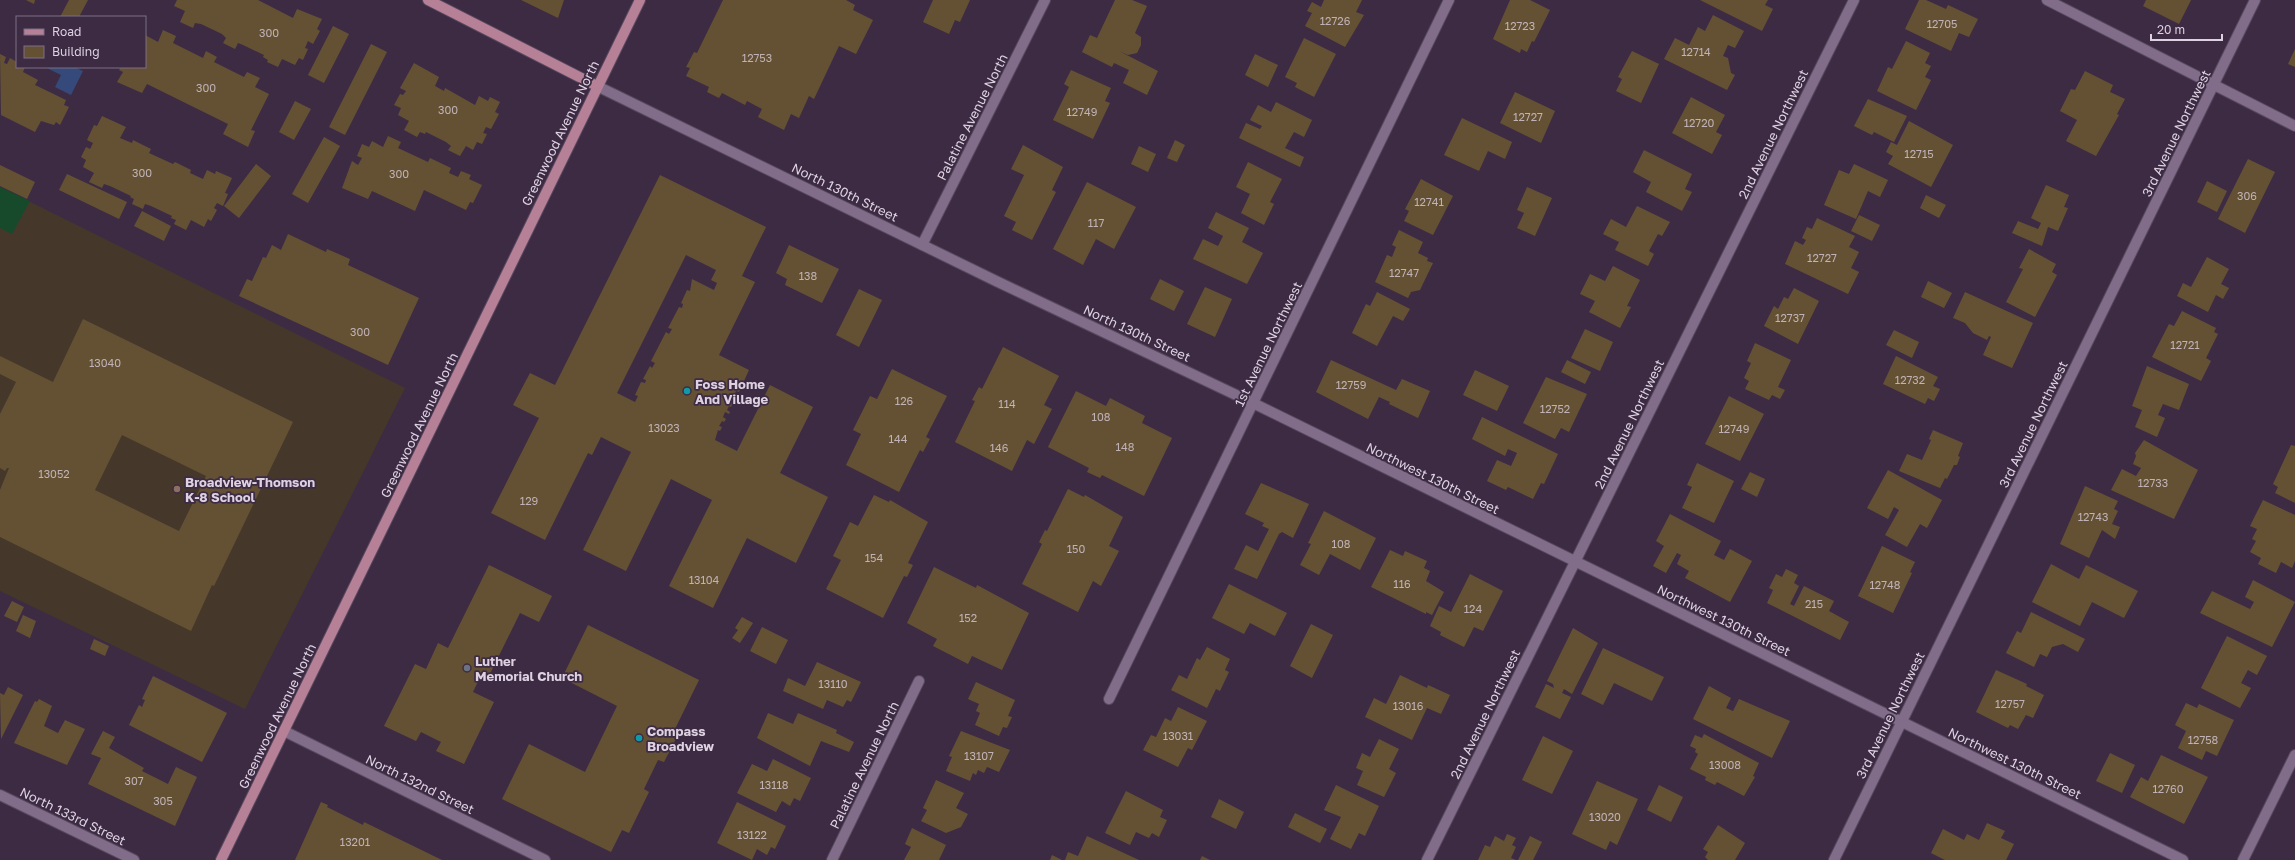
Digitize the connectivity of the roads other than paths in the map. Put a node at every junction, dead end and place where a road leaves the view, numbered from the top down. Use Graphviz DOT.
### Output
graph roads {
  1 [pos="428,0"];
  2 [pos="640,0"];
  3 [pos="1044,0"];
  4 [pos="1449,0"];
  5 [pos="1854,0"];
  6 [pos="2047,0"];
  7 [pos="2256,0"];
  8 [pos="2214,85"];
  9 [pos="597,86"];
  10 [pos="2295,126"];
  11 [pos="922,245"];
  12 [pos="1253,403"];
  13 [pos="1575,563"];
  14 [pos="919,682"];
  15 [pos="1109,699"];
  16 [pos="1902,722"];
  17 [pos="284,731"];
  18 [pos="2295,755"];
  19 [pos="0,795"];
  20 [pos="134,860"];
  21 [pos="221,860"];
  22 [pos="546,860"];
  23 [pos="832,860"];
  24 [pos="1427,860"];
  25 [pos="1834,860"];
  26 [pos="2183,860"];
  27 [pos="2243,860"];
  1 -- 9 [label="main road, North 130th Street"];
  2 -- 9 [label="main road, Greenwood Avenue North"];
  3 -- 11 [label="street, Palatine Avenue North"];
  4 -- 12 [label="street, 1st Avenue Northwest"];
  5 -- 13 [label="street, 2nd Avenue Northwest"];
  6 -- 8 [label="street"];
  7 -- 8 [label="street, 3rd Avenue Northwest"];
  8 -- 10 [label="street"];
  8 -- 16 [label="street, 3rd Avenue Northwest"];
  9 -- 11 [label="street, North 130th Street"];
  9 -- 17 [label="main road, Greenwood Avenue North"];
  11 -- 12 [label="street, North 130th Street"];
  12 -- 13 [label="street, Northwest 130th Street"];
  12 -- 15 [label="street, 1st Avenue Northwest"];
  13 -- 16 [label="street, Northwest 130th Street"];
  13 -- 24 [label="street, 2nd Avenue Northwest"];
  14 -- 23 [label="street, Palatine Avenue North"];
  16 -- 25 [label="street, 3rd Avenue Northwest"];
  16 -- 26 [label="street, Northwest 130th Street"];
  17 -- 21 [label="main road, Greenwood Avenue North"];
  17 -- 22 [label="street, North 132nd Street"];
  18 -- 27 [label="street"];
  19 -- 20 [label="street, North 133rd Street"];
}
